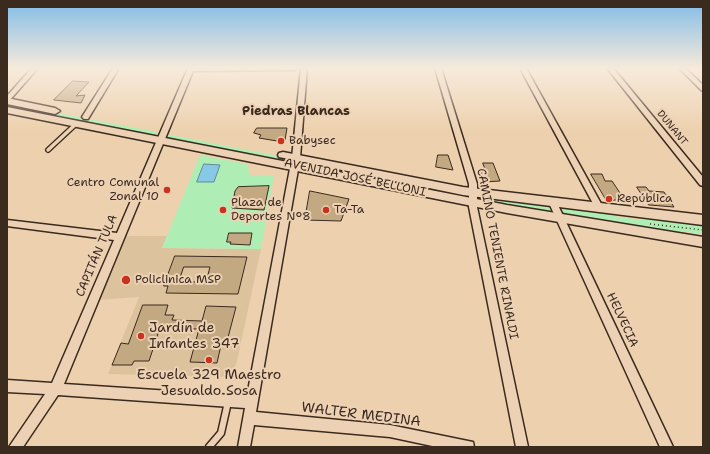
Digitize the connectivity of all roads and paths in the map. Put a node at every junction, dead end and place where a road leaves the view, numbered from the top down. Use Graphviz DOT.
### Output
graph roads {
  1 [pos="17,89"];
  2 [pos="102,89"];
  3 [pos="182,89"];
  4 [pos="302,89"];
  5 [pos="444,89"];
  6 [pos="535,89"];
  7 [pos="627,89"];
  8 [pos="7,101"];
  9 [pos="7,110"];
  10 [pos="82,120"];
  11 [pos="162,135"];
  12 [pos="48,150"];
  13 [pos="294,162"];
  14 [pos="703,183"];
  15 [pos="473,197"];
  16 [pos="553,203"];
  17 [pos="600,209"];
  18 [pos="560,219"];
  19 [pos="703,220"];
  20 [pos="7,223"];
  21 [pos="118,237"];
  22 [pos="703,242"];
  23 [pos="7,386"];
  24 [pos="55,390"];
  25 [pos="228,401"];
  26 [pos="252,402"];
  27 [pos="249,418"];
  28 [pos="15,447"];
  29 [pos="209,447"];
  30 [pos="244,447"];
  31 [pos="468,447"];
  32 [pos="522,447"];
  33 [pos="667,447"];
  1 -- 8 [label="street"];
  2 -- 10 [label="street"];
  3 -- 11 [label="street, CAPITÁN TULA"];
  4 -- 13 [label="street"];
  5 -- 15 [label="street, CAMINO TENIENTE RINALDI"];
  6 -- 17 [label="street"];
  7 -- 14 [label="street, DUNANT"];
  8 -- 10 [label="main road, AVENIDA JOSÉ BELLONI"];
  9 -- 10 [label="main road, AVENIDA JOSÉ BELLONI"];
  10 -- 11 [label="main road, AVENIDA JOSÉ BELLONI"];
  10 -- 12 [label="lane"];
  11 -- 13 [label="main road, AVENIDA JOSÉ BELLONI"];
  11 -- 21 [label="street, CAPITÁN TULA"];
  13 -- 15 [label="main road, AVENIDA JOSÉ BELLONI"];
  13 -- 26 [label="street"];
  15 -- 16 [label="main road, AVENIDA JOSÉ BELLONI"];
  15 -- 18 [label="main road, AVENIDA JOSÉ BELLONI"];
  15 -- 32 [label="street, CAMINO TENIENTE RINALDI"];
  16 -- 17 [label="main road, AVENIDA JOSÉ BELLONI"];
  16 -- 18 [label="street, HELVECIA"];
  17 -- 19 [label="main road, AVENIDA JOSÉ BELLONI"];
  18 -- 22 [label="main road, AVENIDA JOSÉ BELLONI"];
  18 -- 33 [label="street, HELVECIA"];
  20 -- 21 [label="street"];
  21 -- 24 [label="street, CAPITÁN TULA"];
  23 -- 24 [label="street"];
  24 -- 25 [label="street"];
  24 -- 28 [label="street, CAPITÁN TULA"];
  25 -- 26 [label="street"];
  25 -- 29 [label="lane"];
  26 -- 27 [label="street"];
  27 -- 30 [label="street"];
  27 -- 31 [label="street, WALTER MEDINA"];
}
